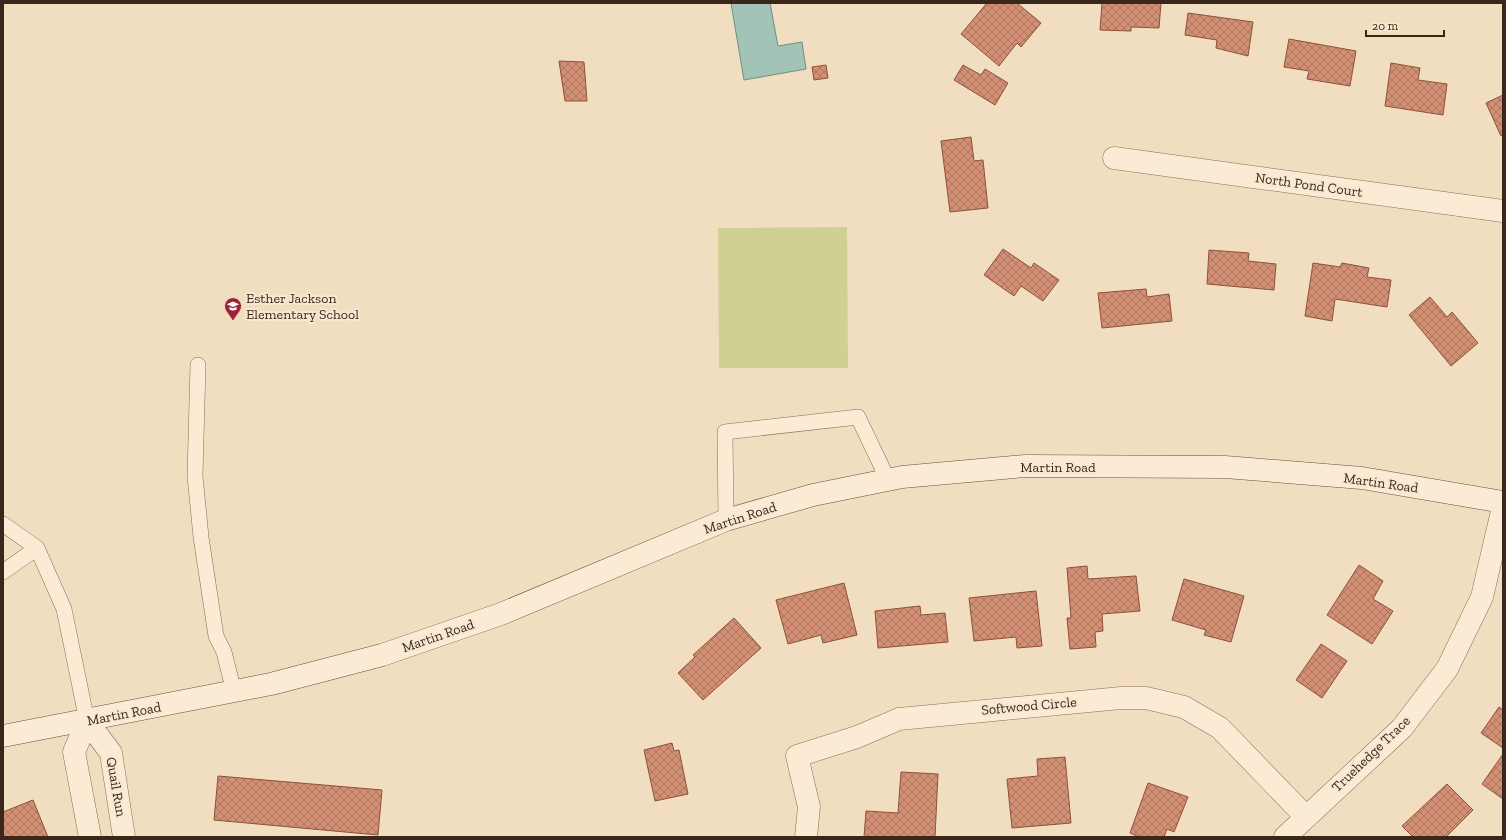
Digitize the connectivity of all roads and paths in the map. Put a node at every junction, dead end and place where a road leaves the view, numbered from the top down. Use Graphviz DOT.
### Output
graph roads {
  1 [pos="1114,158"];
  2 [pos="1503,211"];
  3 [pos="198,365"];
  4 [pos="888,480"];
  5 [pos="1503,502"];
  6 [pos="1503,507"];
  7 [pos="726,520"];
  8 [pos="3,524"];
  9 [pos="37,548"];
  10 [pos="3,572"];
  11 [pos="234,692"];
  12 [pos="87,721"];
  13 [pos="3,736"];
  14 [pos="1306,817"];
  15 [pos="90,837"];
  16 [pos="124,837"];
  17 [pos="806,837"];
  18 [pos="1285,837"];
  1 -- 2 [label="street, North Pond Court"];
  3 -- 11 [label="lane"];
  4 -- 5 [label="street, Martin Road"];
  4 -- 7 [label="street, Martin Road"];
  4 -- 7 [label="lane"];
  6 -- 14 [label="street, Truehedge Trace"];
  7 -- 11 [label="street, Martin Road"];
  8 -- 9 [label="lane"];
  9 -- 10 [label="lane"];
  9 -- 12 [label="lane"];
  11 -- 12 [label="street, Martin Road"];
  12 -- 13 [label="street, Martin Road"];
  12 -- 15 [label="street"];
  12 -- 16 [label="street, Quail Run"];
  14 -- 17 [label="street, Softwood Circle"];
  14 -- 18 [label="street, Truehedge Trace"];
}
